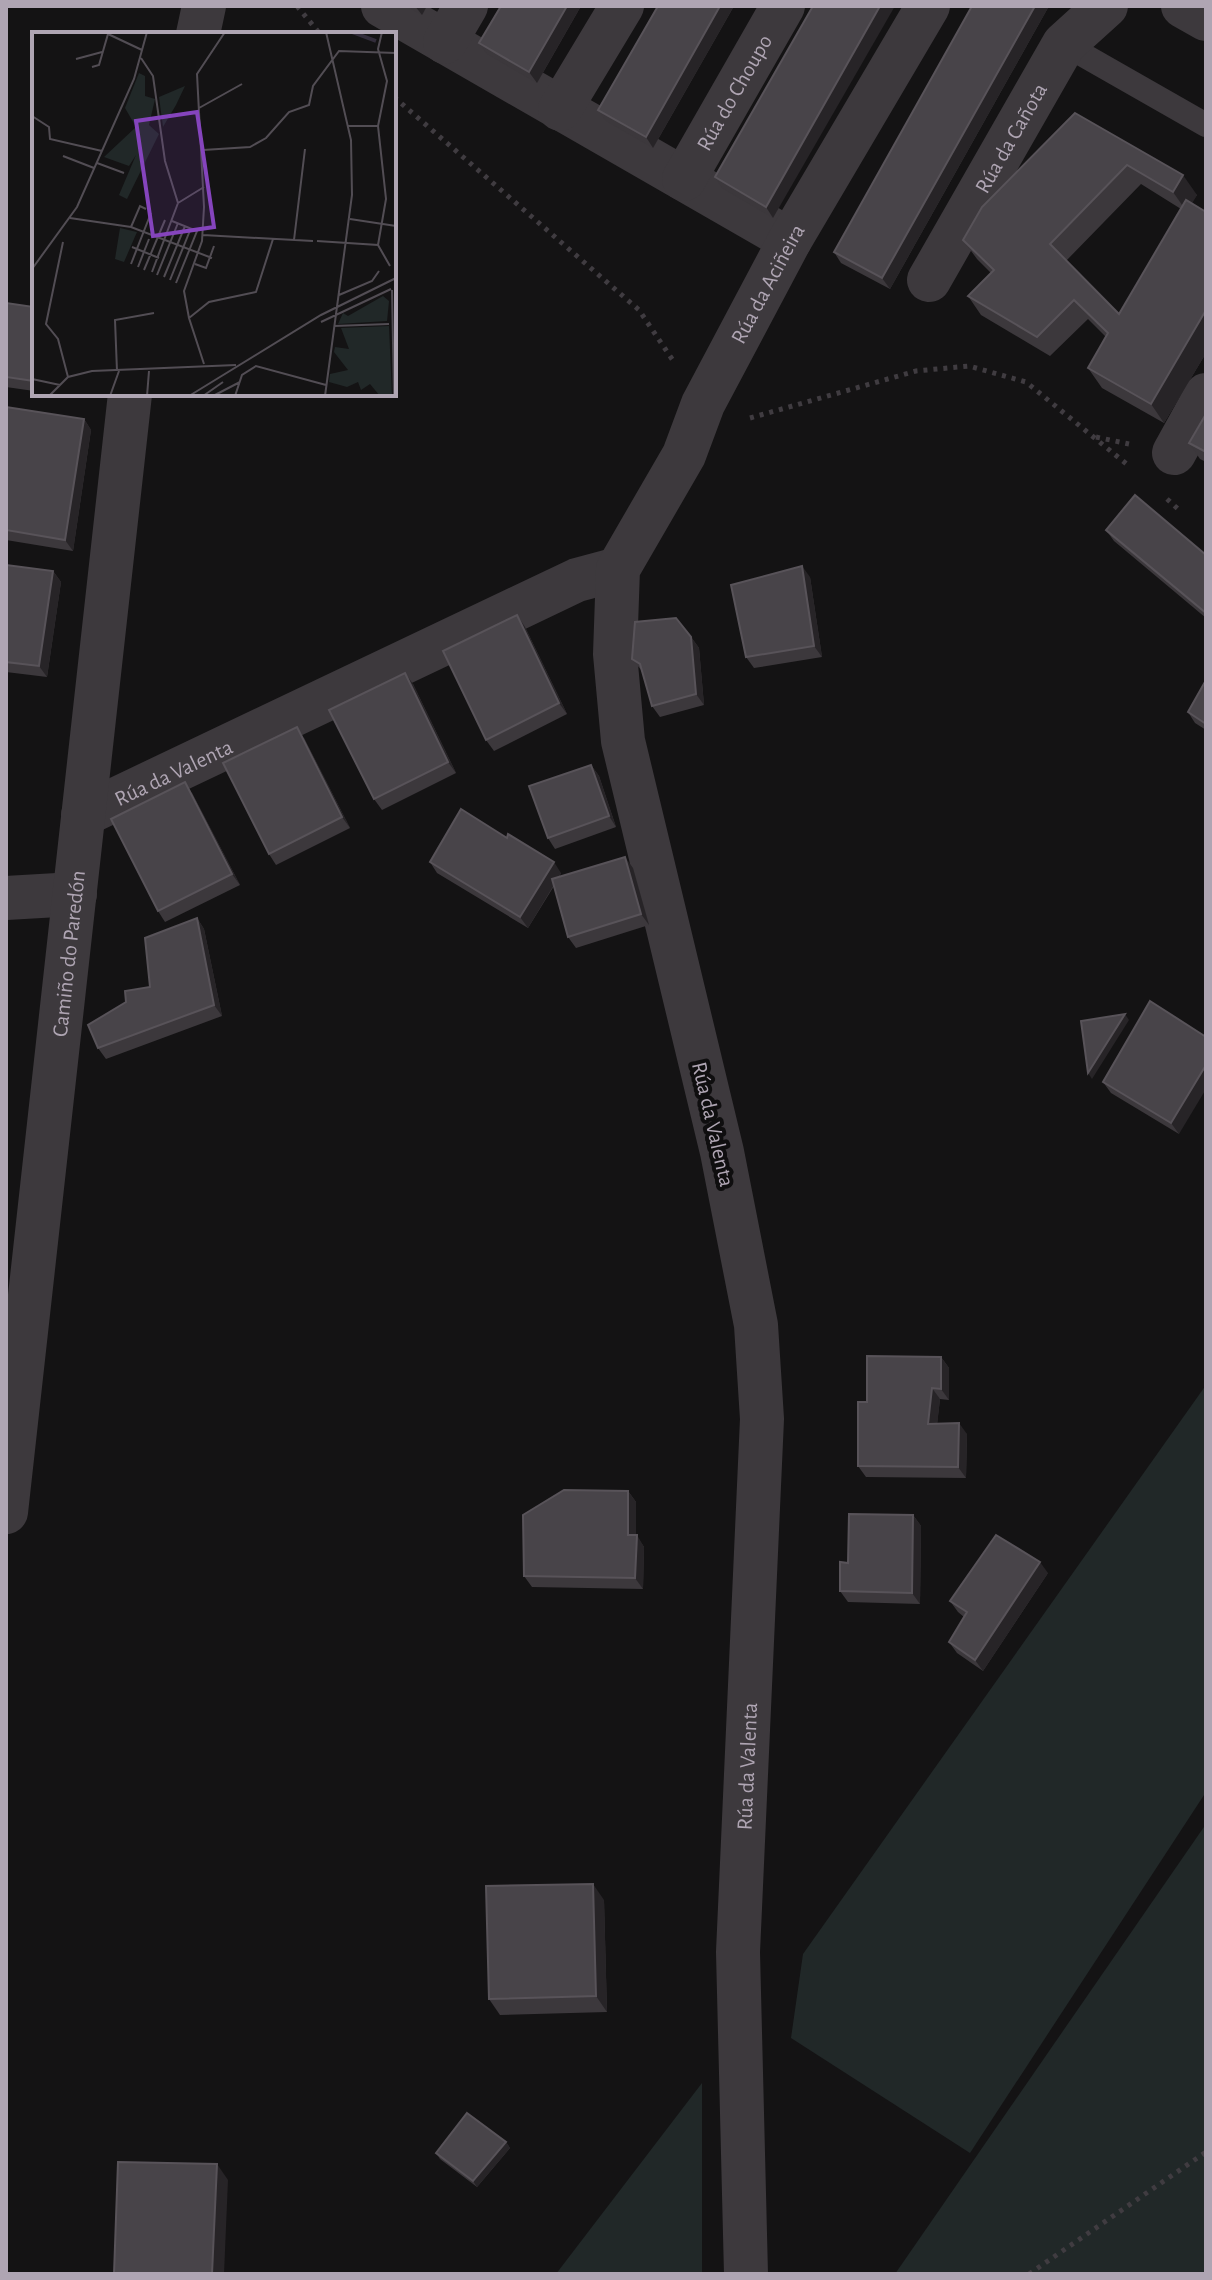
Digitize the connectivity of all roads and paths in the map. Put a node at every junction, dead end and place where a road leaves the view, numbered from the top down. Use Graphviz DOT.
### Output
graph roads {
  1 [pos="204,6"];
  2 [pos="297,6"];
  3 [pos="383,6"];
  4 [pos="622,6"];
  5 [pos="783,6"];
  6 [pos="928,6"];
  7 [pos="1106,6"];
  8 [pos="1183,6"];
  9 [pos="1206,19"];
  10 [pos="456,24"];
  11 [pos="198,32"];
  12 [pos="318,32"];
  13 [pos="1064,44"];
  14 [pos="396,99"];
  15 [pos="560,109"];
  16 [pos="1206,125"];
  17 [pos="684,179"];
  18 [pos="790,240"];
  19 [pos="929,280"];
  20 [pos="1206,395"];
  21 [pos="130,396"];
  22 [pos="703,404"];
  23 [pos="1174,453"];
  24 [pos="684,455"];
  25 [pos="1131,468"];
  26 [pos="1166,498"];
  27 [pos="1178,509"];
  28 [pos="618,569"];
  29 [pos="83,815"];
  30 [pos="75,894"];
  31 [pos="6,898"];
  32 [pos="6,1512"];
  33 [pos="1206,2152"];
  34 [pos="746,2274"];
  35 [pos="1029,2274"];
  1 -- 11 [label="street"];
  2 -- 12 [label="path"];
  3 -- 10 [label="street"];
  4 -- 15 [label="street"];
  5 -- 17 [label="street, Rúa do Choupo"];
  6 -- 18 [label="street, Rúa da Aciñeira"];
  7 -- 13 [label="street, Rúa da Cañota"];
  8 -- 9 [label="street"];
  10 -- 15 [label="street"];
  13 -- 16 [label="lane"];
  13 -- 19 [label="street, Rúa da Cañota"];
  14 -- 22 [label="path"];
  15 -- 17 [label="street"];
  17 -- 18 [label="street"];
  18 -- 22 [label="street, Rúa da Aciñeira"];
  20 -- 23 [label="street"];
  21 -- 29 [label="street, Camiño do Paredón"];
  22 -- 24 [label="street, Rúa da Aciñeira"];
  24 -- 25 [label="path"];
  24 -- 28 [label="street, Rúa da Aciñeira"];
  26 -- 27 [label="path"];
  28 -- 29 [label="street, Rúa da Valenta"];
  28 -- 34 [label="street, Rúa da Valenta"];
  29 -- 30 [label="street, Camiño do Paredón"];
  30 -- 31 [label="street"];
  30 -- 32 [label="street, Camiño do Paredón"];
  33 -- 35 [label="path"];
}
